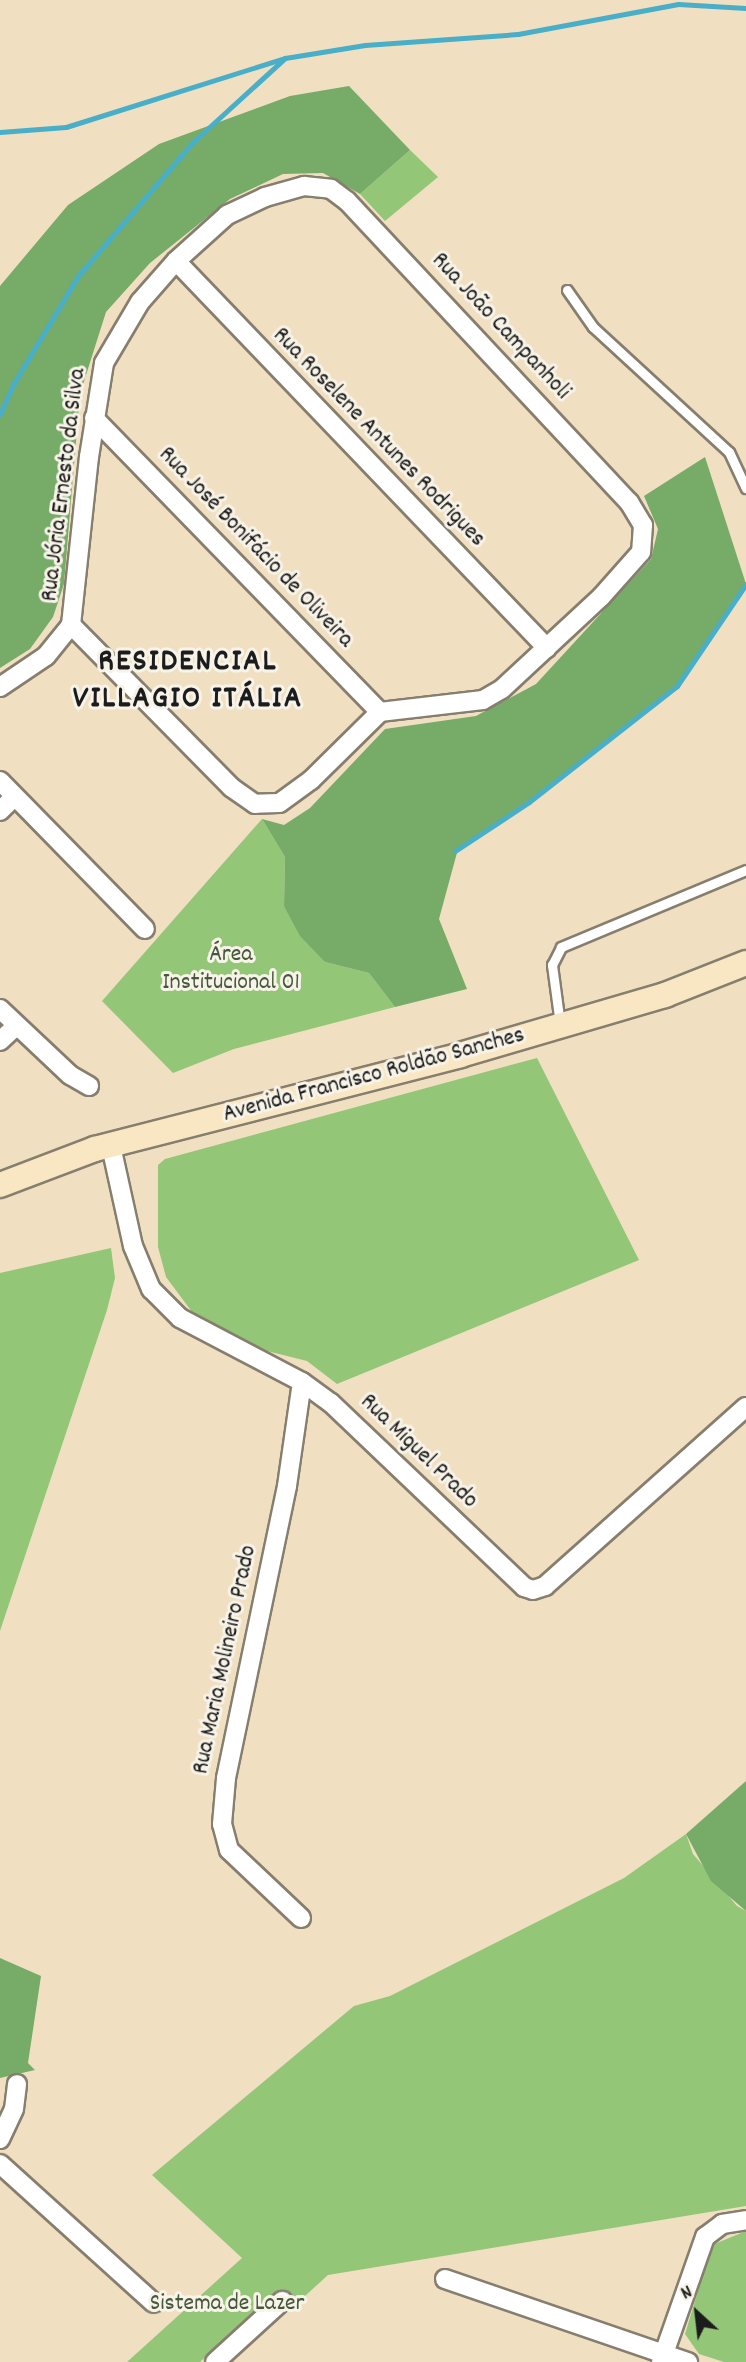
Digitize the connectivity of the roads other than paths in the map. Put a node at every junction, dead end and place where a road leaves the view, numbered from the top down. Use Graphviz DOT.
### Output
graph roads {
  1 [pos="304,186"];
  2 [pos="176,261"];
  3 [pos="567,290"];
  4 [pos="94,418"];
  5 [pos="746,488"];
  6 [pos="71,625"];
  7 [pos="547,648"];
  8 [pos="0,687"];
  9 [pos="380,712"];
  10 [pos="0,781"];
  11 [pos="14,797"];
  12 [pos="0,811"];
  13 [pos="746,870"];
  14 [pos="145,929"];
  15 [pos="746,964"];
  16 [pos="0,1009"];
  17 [pos="16,1026"];
  18 [pos="560,1026"];
  19 [pos="0,1041"];
  20 [pos="89,1086"];
  21 [pos="111,1146"];
  22 [pos="0,1185"];
  23 [pos="302,1382"];
  24 [pos="746,1407"];
  25 [pos="301,1918"];
  26 [pos="17,2084"];
  27 [pos="0,2139"];
  28 [pos="0,2164"];
  29 [pos="746,2220"];
  30 [pos="445,2279"];
  31 [pos="282,2301"];
  32 [pos="154,2303"];
  33 [pos="662,2358"];
  34 [pos="215,2362"];
  35 [pos="688,2362"];
  1 -- 2 [label="street, Rua Jória Ernesto da Silva"];
  1 -- 7 [label="street, Rua João Campanholi"];
  2 -- 4 [label="street, Rua Jória Ernesto da Silva"];
  2 -- 7 [label="street, Rua Roselene Antunes Rodrigues"];
  3 -- 5 [label="lane"];
  4 -- 6 [label="street, Rua Jória Ernesto da Silva"];
  4 -- 9 [label="street, Rua José Bonifácio de Oliveira"];
  6 -- 8 [label="street, Rua Jória Ernesto da Silva"];
  6 -- 9 [label="street"];
  7 -- 9 [label="street"];
  10 -- 11 [label="street"];
  11 -- 12 [label="street"];
  11 -- 14 [label="street"];
  13 -- 18 [label="lane"];
  15 -- 18 [label="street, Avenida Francisco Roldão Sanches"];
  16 -- 17 [label="street"];
  17 -- 19 [label="street"];
  17 -- 20 [label="street"];
  18 -- 21 [label="street, Avenida Francisco Roldão Sanches"];
  21 -- 22 [label="street, Avenida Francisco Roldão Sanches"];
  21 -- 23 [label="street, Rua Miguel Prado"];
  23 -- 24 [label="street, Rua Miguel Prado"];
  23 -- 25 [label="street, Rua Maria Molineiro Prado"];
  26 -- 27 [label="street"];
  28 -- 32 [label="street"];
  29 -- 33 [label="street"];
  30 -- 33 [label="street"];
  31 -- 34 [label="street"];
  33 -- 35 [label="street"];
}
